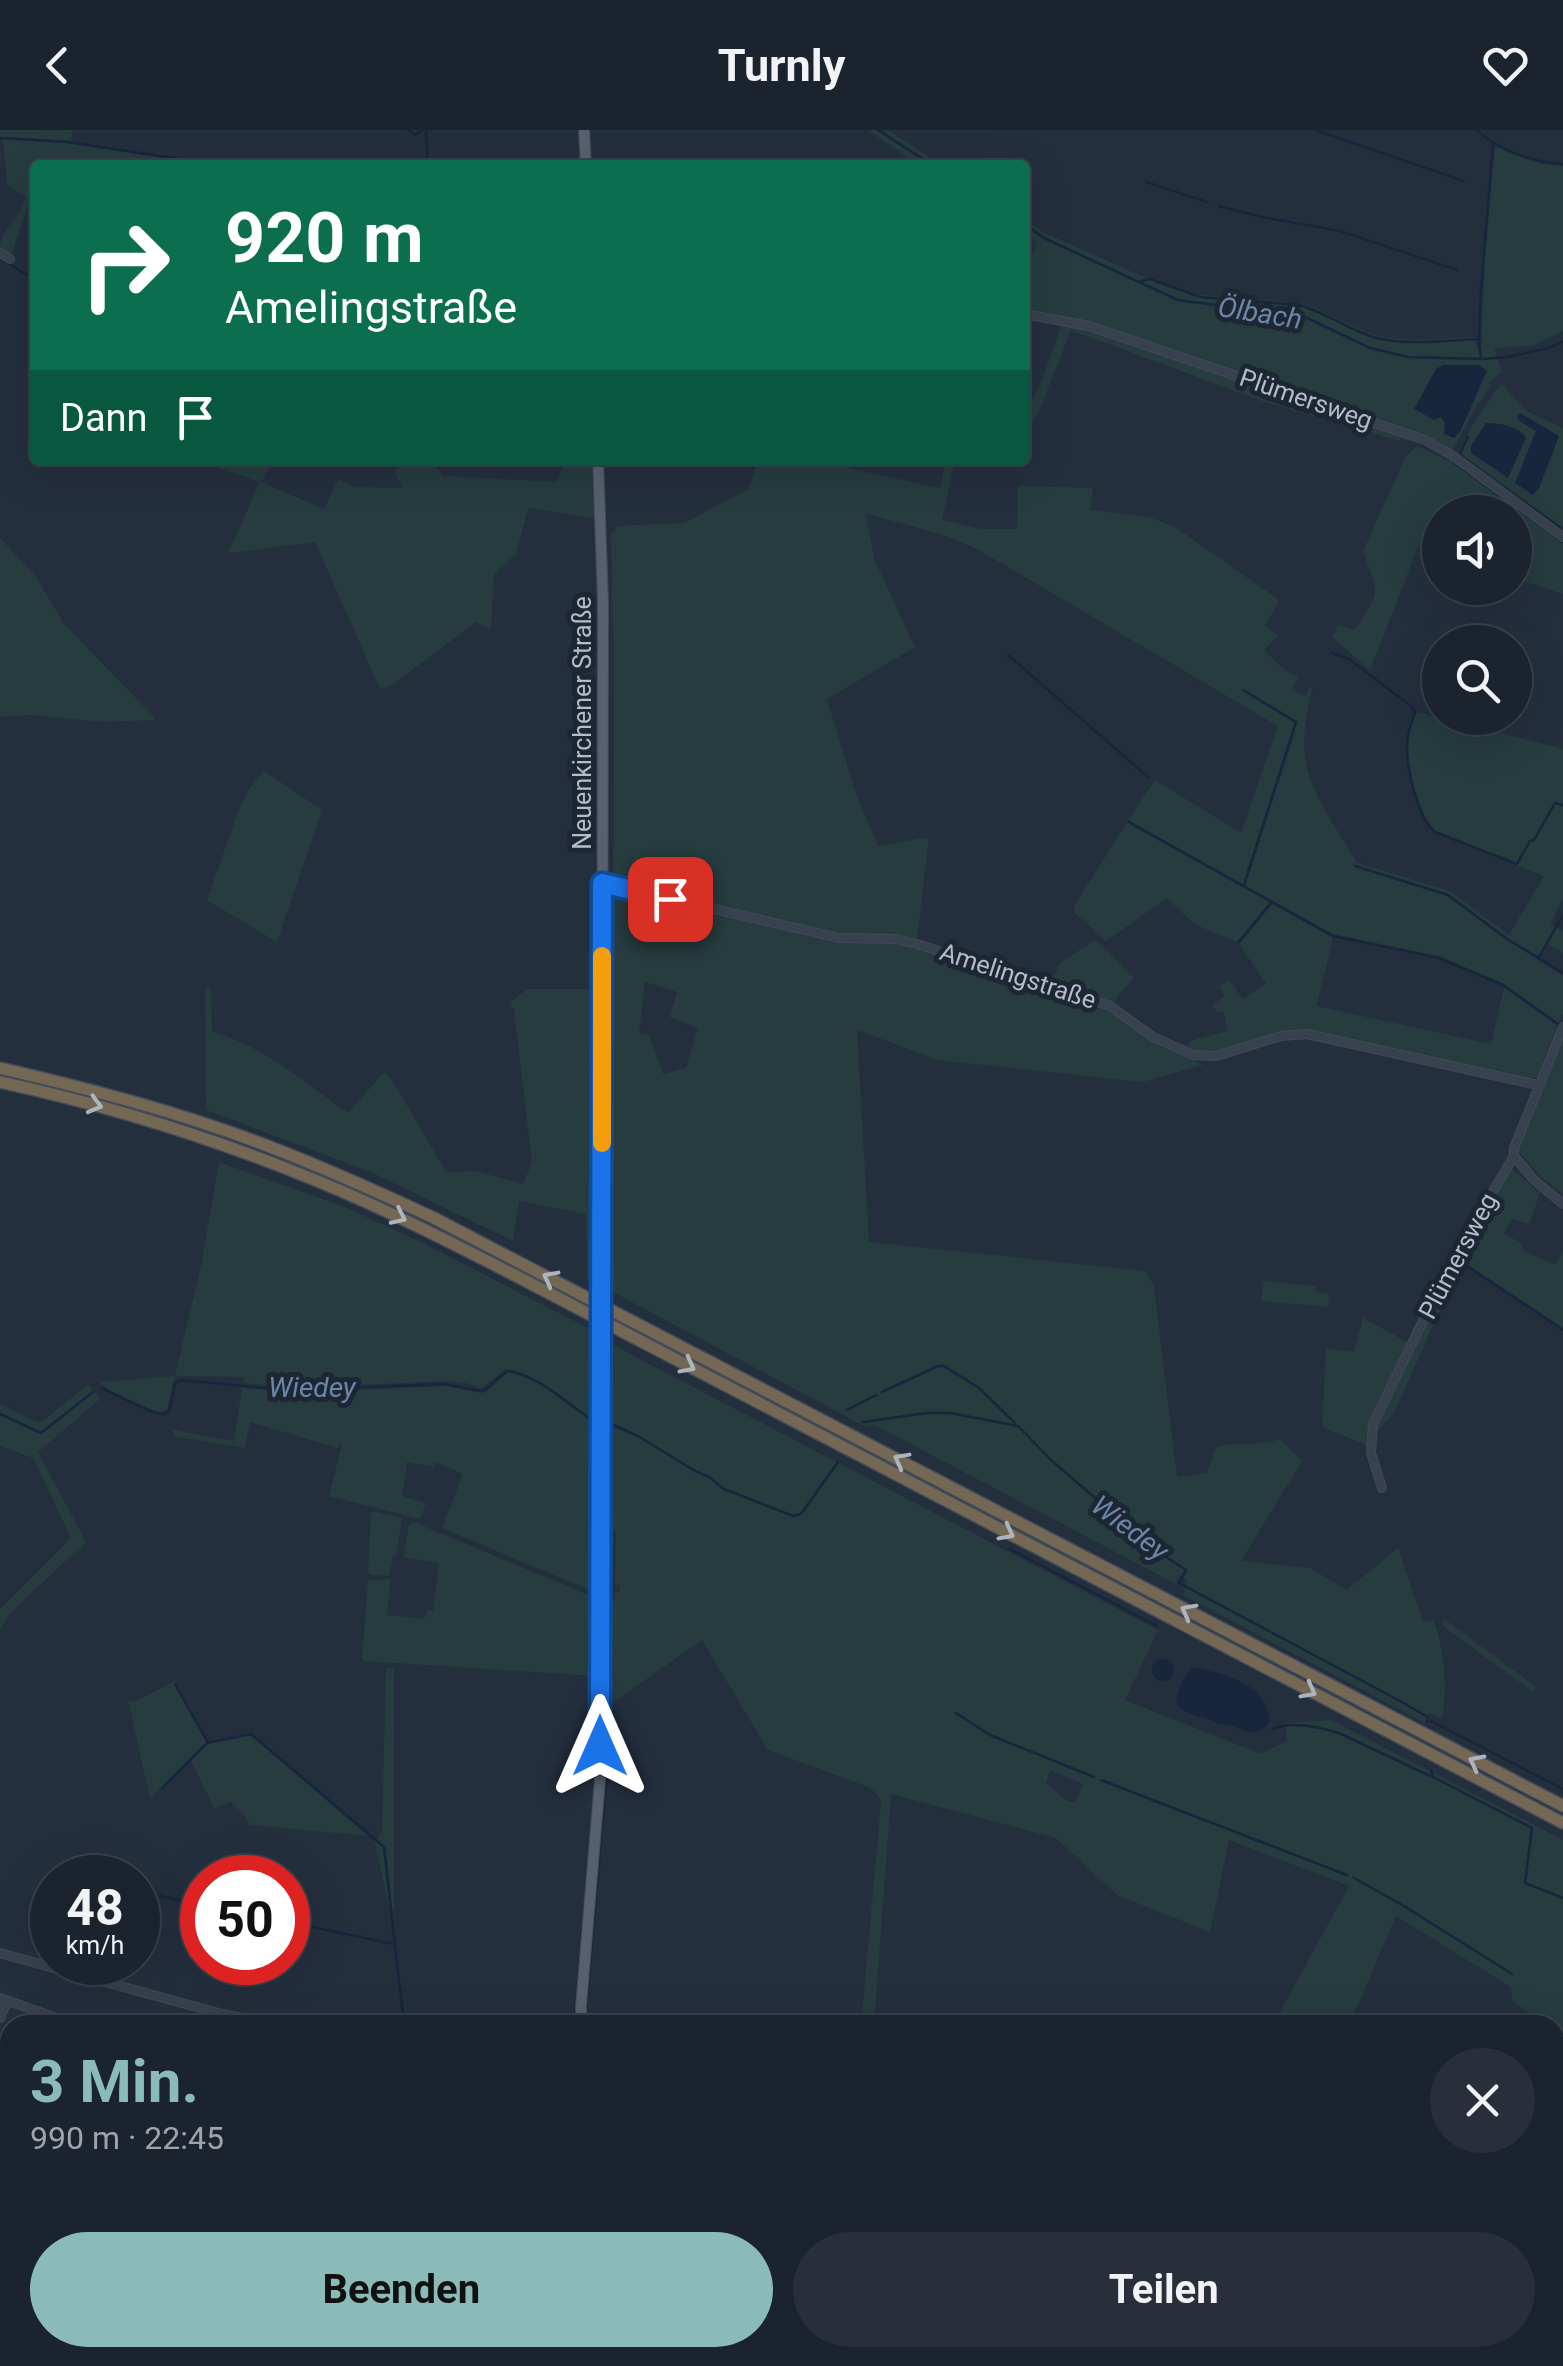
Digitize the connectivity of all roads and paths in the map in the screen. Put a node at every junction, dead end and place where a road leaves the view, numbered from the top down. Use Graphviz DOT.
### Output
graph roads {
  1 [pos="584,130"];
  2 [pos="586,160"];
  3 [pos="0,254"];
  4 [pos="10,259"];
  5 [pos="1030,315"];
  6 [pos="598,465"];
  7 [pos="1563,537"];
  8 [pos="602,883"];
  9 [pos="1563,1027"];
  10 [pos="0,1068"];
  11 [pos="0,1082"];
  12 [pos="1538,1085"];
  13 [pos="1514,1156"];
  14 [pos="1563,1204"];
  15 [pos="1382,1488"];
  16 [pos="1563,1806"];
  17 [pos="1563,1823"];
  18 [pos="0,1952"];
  19 [pos="4,2000"];
  20 [pos="45,2015"];
  21 [pos="227,2015"];
  22 [pos="580,2015"];
  1 -- 2 [label="main road"];
  3 -- 4 [label="street"];
  5 -- 7 [label="street, Plümersweg"];
  6 -- 8 [label="main road, Neuenkirchener Straße"];
  8 -- 12 [label="street, Amelingstraße"];
  8 -- 22 [label="main road, Neuenkirchener Straße, bridge"];
  9 -- 12 [label="street, Plümersweg"];
  16 -- 10 [label="highway, one-way"];
  11 -- 17 [label="highway, one-way"];
  12 -- 13 [label="street, Plümersweg"];
  13 -- 14 [label="street"];
  13 -- 15 [label="street, Plümersweg"];
  18 -- 21 [label="street"];
  19 -- 20 [label="street"];
}
